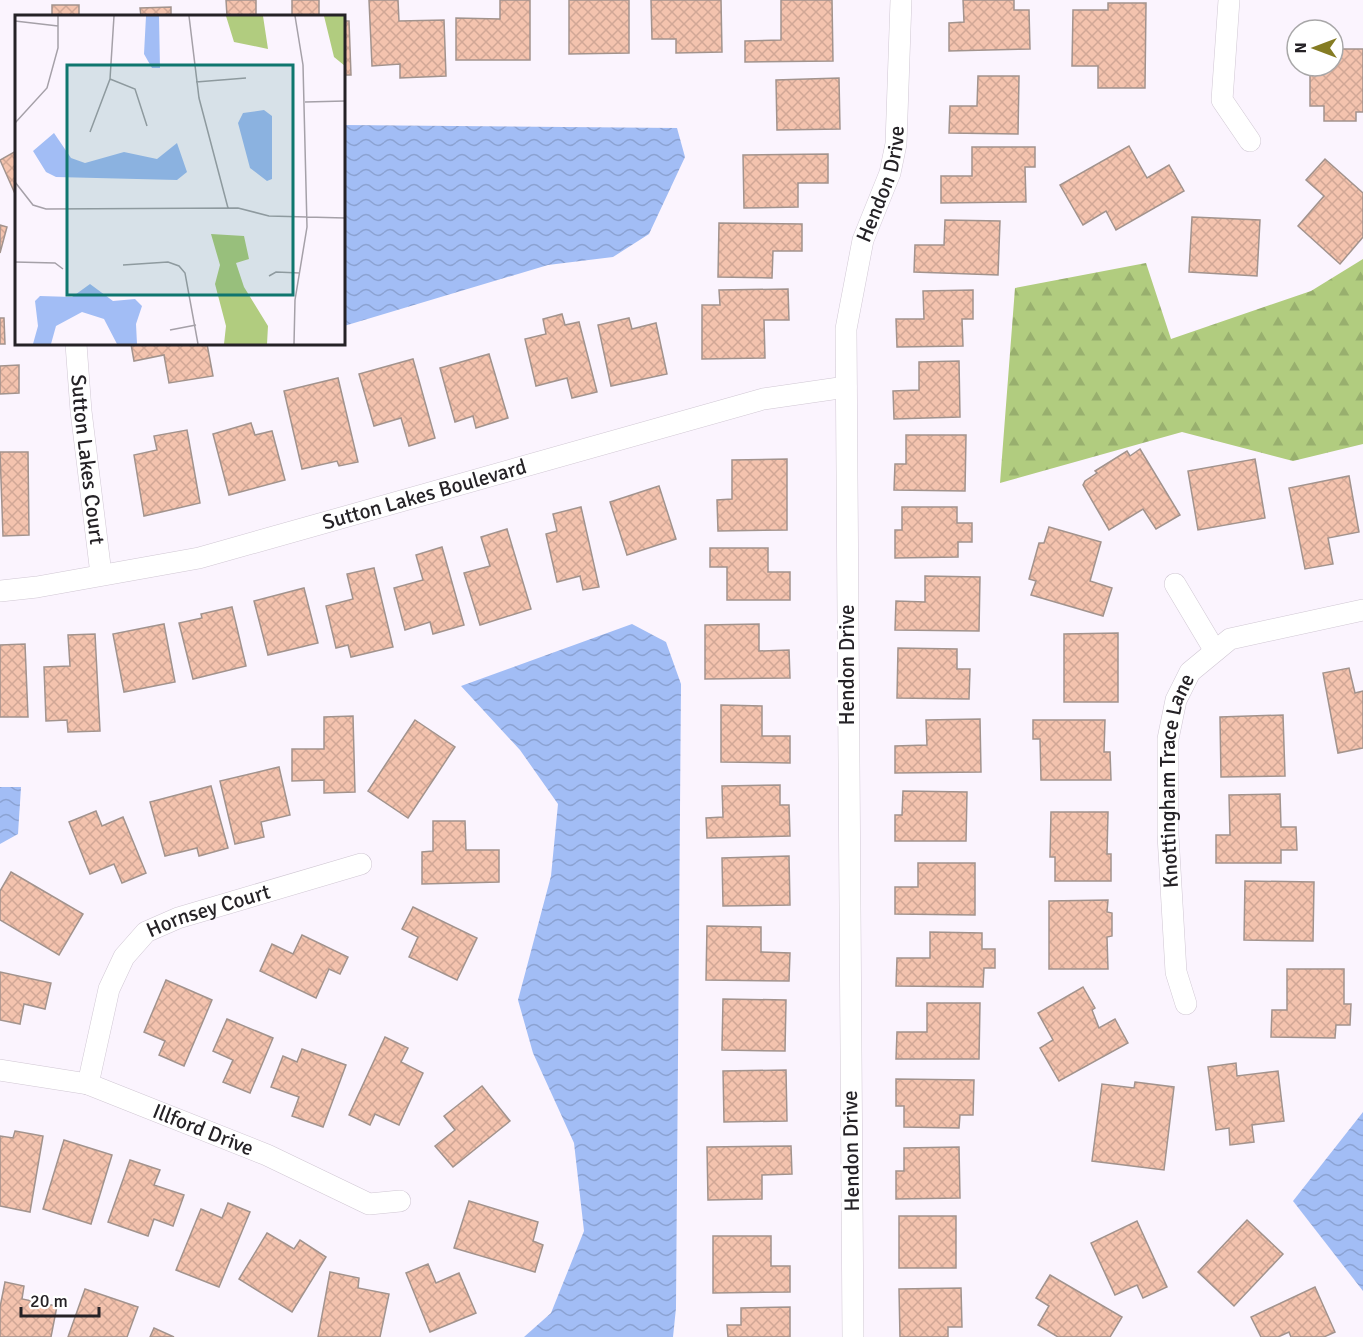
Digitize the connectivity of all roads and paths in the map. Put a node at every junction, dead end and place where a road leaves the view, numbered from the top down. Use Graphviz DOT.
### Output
graph roads {
  1 [pos="901,0"];
  2 [pos="1229,0"];
  3 [pos="1250,141"];
  4 [pos="76,345"];
  5 [pos="846,387"];
  6 [pos="101,574"];
  7 [pos="1174,584"];
  8 [pos="0,591"];
  9 [pos="1363,610"];
  10 [pos="1215,651"];
  11 [pos="361,864"];
  12 [pos="1186,1004"];
  13 [pos="0,1070"];
  14 [pos="88,1084"];
  15 [pos="400,1201"];
  16 [pos="853,1337"];
  1 -- 5 [label="street, Hendon Drive"];
  2 -- 3 [label="street"];
  4 -- 6 [label="street, Sutton Lakes Court"];
  5 -- 6 [label="street, Sutton Lakes Boulevard"];
  5 -- 16 [label="street, Hendon Drive"];
  6 -- 8 [label="street, Sutton Lakes Boulevard"];
  7 -- 10 [label="street"];
  9 -- 10 [label="street, Knottingham Trace Lane"];
  10 -- 12 [label="street, Knottingham Trace Lane"];
  11 -- 14 [label="street, Hornsey Court"];
  13 -- 14 [label="street, Illford Drive"];
  14 -- 15 [label="street, Illford Drive"];
}
